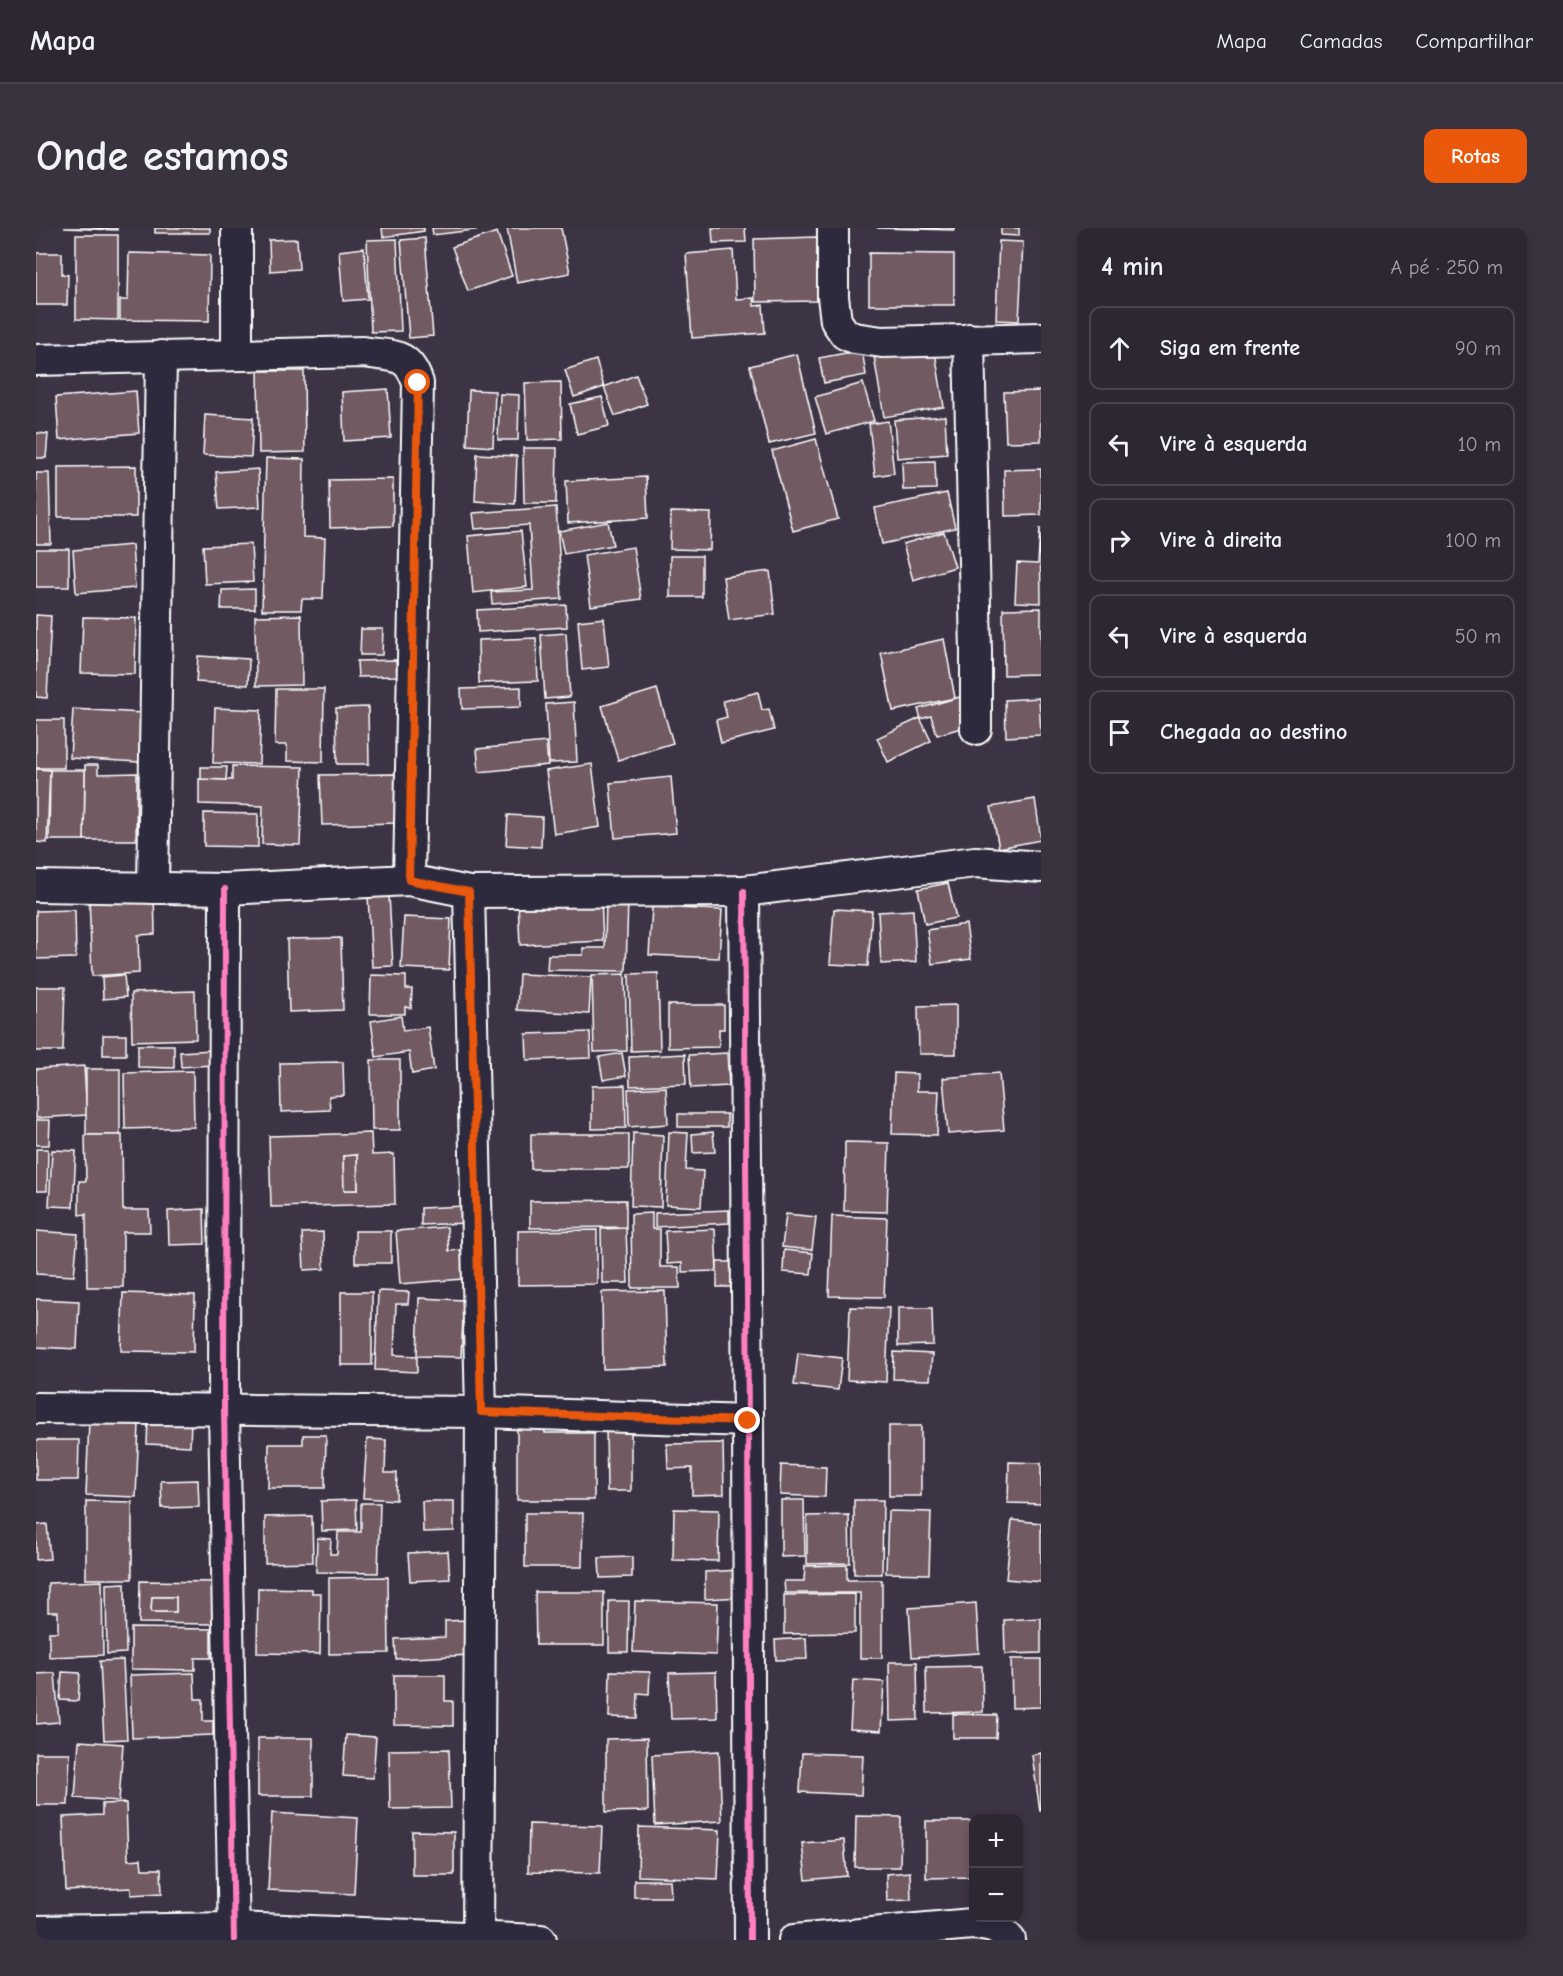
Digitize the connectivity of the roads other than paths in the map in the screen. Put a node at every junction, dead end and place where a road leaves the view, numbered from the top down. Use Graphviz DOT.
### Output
graph roads {
  1 [pos="237,228"];
  2 [pos="833,228"];
  3 [pos="1041,338"];
  4 [pos="969,339"];
  5 [pos="237,355"];
  6 [pos="161,356"];
  7 [pos="36,360"];
  8 [pos="976,729"];
  9 [pos="1041,867"];
  10 [pos="409,880"];
  11 [pos="36,886"];
  12 [pos="153,888"];
  13 [pos="225,889"];
  14 [pos="744,891"];
  15 [pos="469,892"];
  16 [pos="36,1408"];
  17 [pos="224,1410"];
  18 [pos="481,1412"];
  19 [pos="748,1421"];
  20 [pos="36,1931"];
  21 [pos="234,1934"];
  22 [pos="478,1939"];
  23 [pos="541,1940"];
  24 [pos="750,1940"];
  25 [pos="794,1940"];
  26 [pos="1010,1940"];
  1 -- 5 [label="street"];
  2 -- 4 [label="street"];
  3 -- 4 [label="street"];
  4 -- 8 [label="street"];
  5 -- 6 [label="street"];
  5 -- 10 [label="street"];
  6 -- 7 [label="street"];
  6 -- 12 [label="street"];
  9 -- 14 [label="street"];
  10 -- 13 [label="street"];
  10 -- 15 [label="street"];
  11 -- 12 [label="street"];
  12 -- 13 [label="street"];
  13 -- 17 [label="street"];
  14 -- 15 [label="street"];
  14 -- 19 [label="street"];
  15 -- 18 [label="street"];
  16 -- 17 [label="street"];
  17 -- 18 [label="street"];
  17 -- 21 [label="street"];
  18 -- 19 [label="street"];
  18 -- 22 [label="street"];
  19 -- 24 [label="street"];
  20 -- 21 [label="street"];
  21 -- 22 [label="street"];
  22 -- 23 [label="street"];
  25 -- 26 [label="street"];
}
